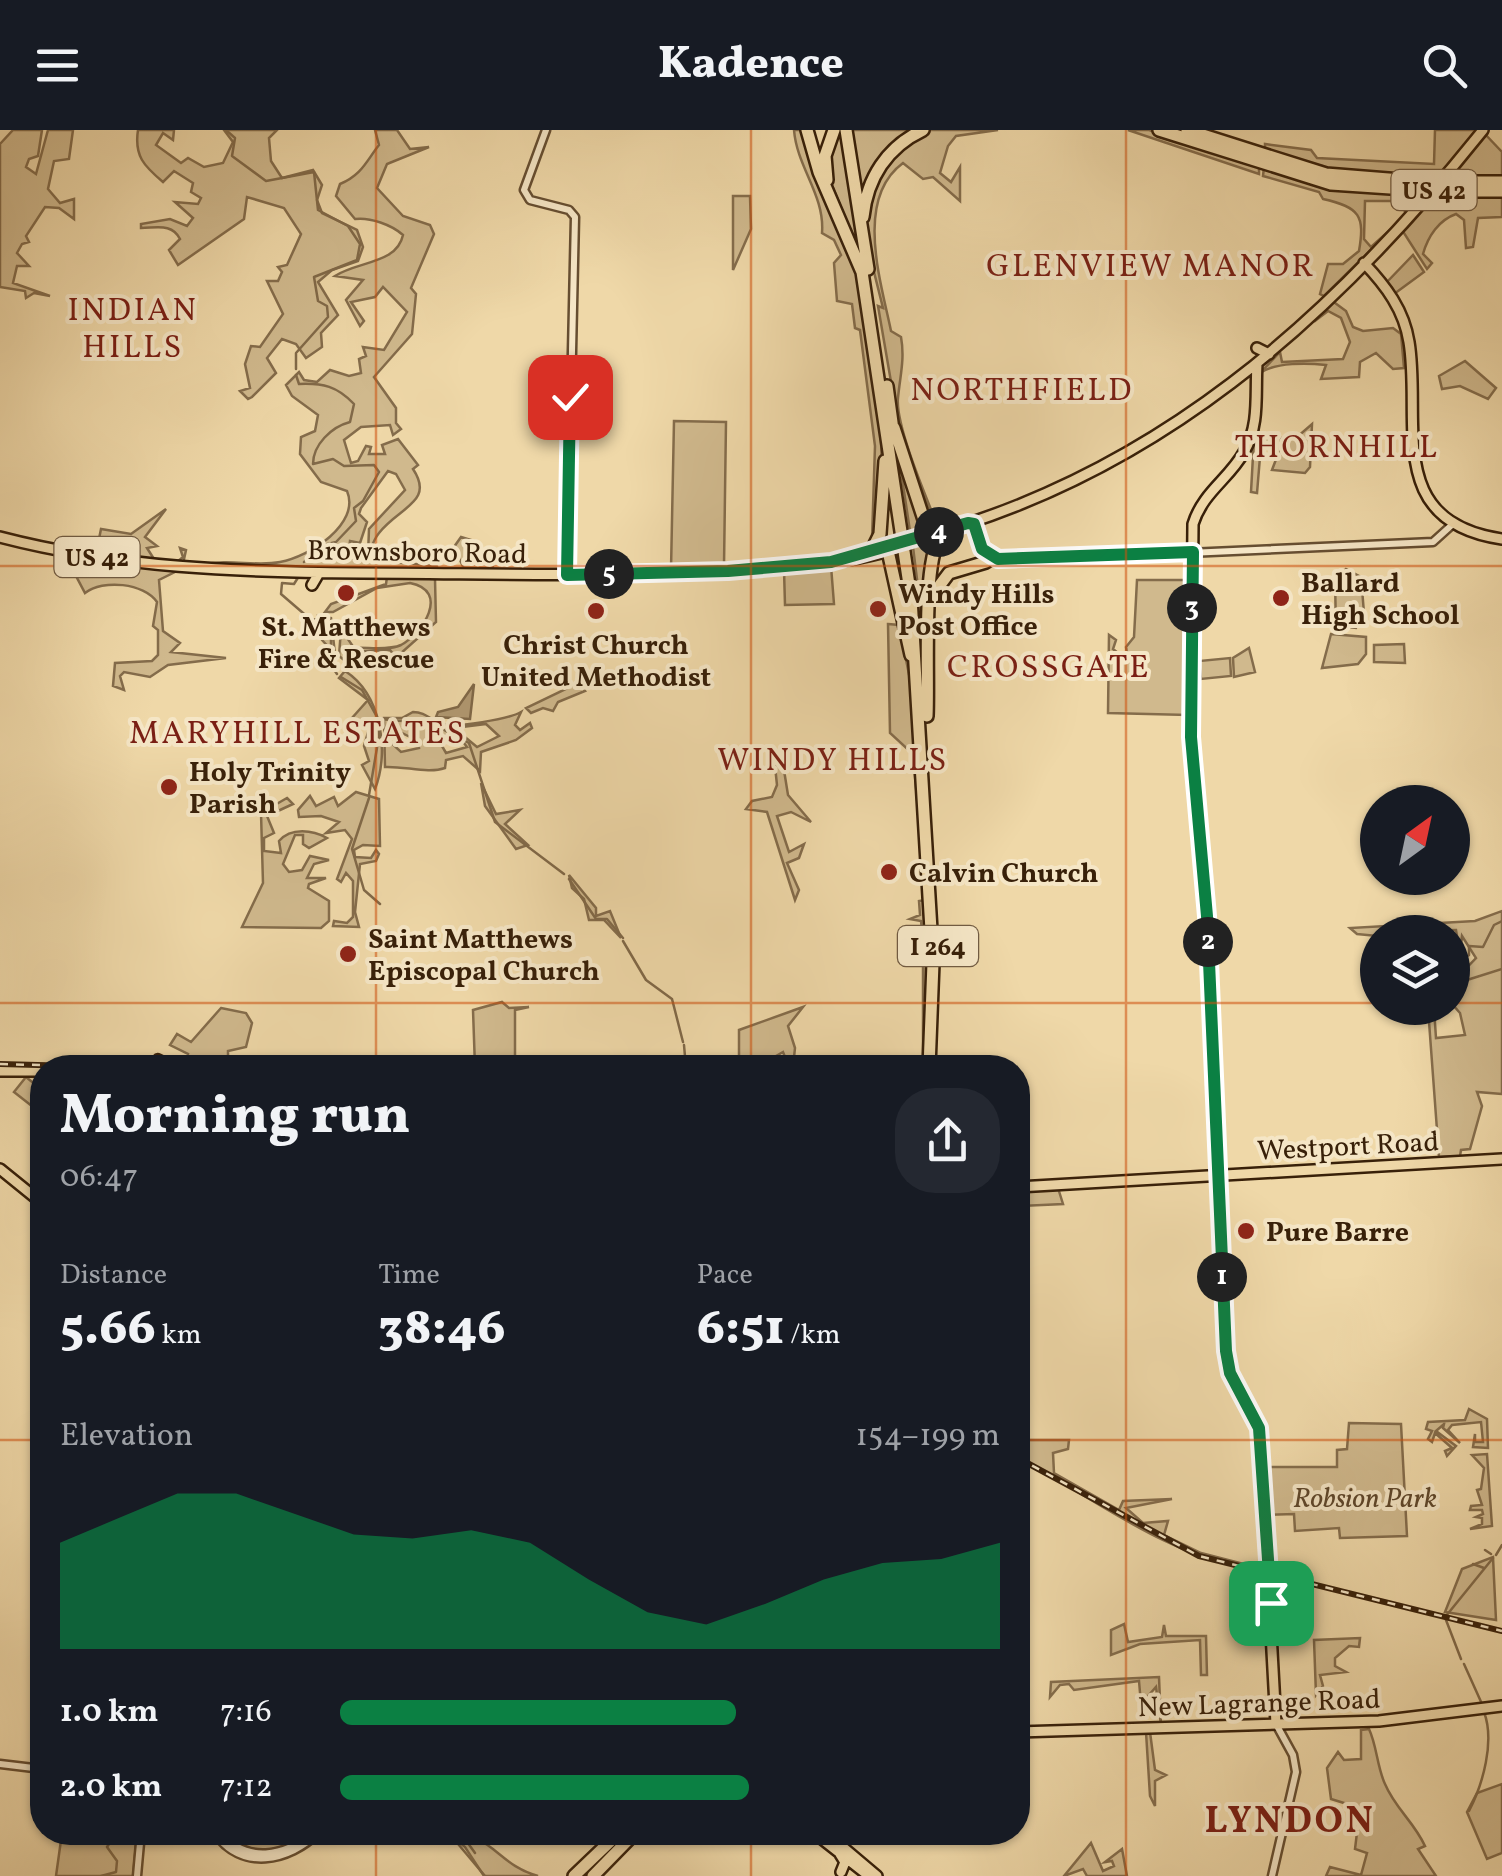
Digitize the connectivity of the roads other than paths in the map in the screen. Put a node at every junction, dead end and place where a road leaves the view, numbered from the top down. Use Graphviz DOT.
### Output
graph roads {
  1 [pos="546,130"];
  2 [pos="807,130"];
  3 [pos="834,130"];
  4 [pos="846,130"];
  5 [pos="923,130"];
  6 [pos="1159,130"];
  7 [pos="1187,130"];
  8 [pos="1483,130"];
  9 [pos="1502,182"];
  10 [pos="1423,186"];
  11 [pos="1452,186"];
  12 [pos="1502,191"];
  13 [pos="840,216"];
  14 [pos="863,242"];
  15 [pos="1364,263"];
  16 [pos="1257,348"];
  17 [pos="1269,354"];
  18 [pos="1257,364"];
  19 [pos="1246,374"];
  20 [pos="1256,382"];
  21 [pos="882,412"];
  22 [pos="893,424"];
  23 [pos="1455,522"];
  24 [pos="974,524"];
  25 [pos="0,537"];
  26 [pos="930,537"];
  27 [pos="1502,538"];
  28 [pos="889,545"];
  29 [pos="872,550"];
  30 [pos="1193,552"];
  31 [pos="987,556"];
  32 [pos="835,561"];
  33 [pos="288,572"];
  34 [pos="319,572"];
  35 [pos="567,575"];
  36 [pos="930,607"];
  37 [pos="923,712"];
  38 [pos="933,1055"];
  39 [pos="30,1072"];
  40 [pos="2,1073"];
  41 [pos="1502,1159"];
  42 [pos="0,1169"];
  43 [pos="1218,1175"];
  44 [pos="1030,1186"];
  45 [pos="30,1194"];
  46 [pos="1502,1706"];
  47 [pos="1276,1724"];
  48 [pos="1030,1732"];
  49 [pos="0,1765"];
  50 [pos="30,1769"];
  51 [pos="139,1845"];
  52 [pos="232,1845"];
  53 [pos="295,1845"];
  54 [pos="595,1845"];
  55 [pos="613,1845"];
  56 [pos="617,1845"];
  57 [pos="829,1845"];
  58 [pos="840,1845"];
  59 [pos="838,1852"];
  60 [pos="842,1872"];
  61 [pos="137,1876"];
  62 [pos="562,1876"];
  63 [pos="577,1876"];
  64 [pos="593,1876"];
  65 [pos="869,1876"];
  66 [pos="877,1876"];
  67 [pos="1272,1876"];
  1 -- 35 [label="street"];
  2 -- 13 [label="highway"];
  3 -- 13 [label="highway"];
  4 -- 14 [label="highway"];
  5 -- 14 [label="highway"];
  6 -- 10 [label="highway"];
  7 -- 10 [label="highway"];
  8 -- 15 [label="main road, US 42"];
  9 -- 11 [label="highway"];
  10 -- 11 [label="highway, bridge"];
  11 -- 12 [label="highway"];
  13 -- 21 [label="highway, I 264"];
  14 -- 22 [label="highway, I 264"];
  15 -- 17 [label="main road, US 42"];
  15 -- 23 [label="main road"];
  16 -- 17 [label="main road"];
  17 -- 18 [label="main road, US 42"];
  18 -- 19 [label="main road, US 42"];
  18 -- 20 [label="main road"];
  19 -- 20 [label="main road"];
  19 -- 24 [label="main road, US 42"];
  20 -- 30 [label="main road"];
  21 -- 28 [label="highway"];
  21 -- 37 [label="highway, I 264"];
  22 -- 26 [label="highway"];
  22 -- 37 [label="highway, I 264"];
  23 -- 27 [label="main road"];
  23 -- 30 [label="street"];
  24 -- 26 [label="main road, Brownsboro Road / US 42"];
  24 -- 31 [label="street"];
  25 -- 33 [label="main road, Brownsboro Road / US 42"];
  26 -- 28 [label="main road, Brownsboro Road / US 42, bridge"];
  26 -- 36 [label="highway"];
  28 -- 29 [label="highway"];
  28 -- 32 [label="main road, Brownsboro Road / US 42"];
  28 -- 37 [label="highway"];
  29 -- 32 [label="main road, Brownsboro Road / US 42"];
  30 -- 31 [label="street"];
  30 -- 43 [label="main road"];
  31 -- 36 [label="highway"];
  32 -- 35 [label="main road, Brownsboro Road / US 42"];
  33 -- 34 [label="main road, Brownsboro Road / US 42"];
  33 -- 34 [label="main road"];
  34 -- 35 [label="main road, Brownsboro Road / US 42"];
  36 -- 37 [label="highway"];
  37 -- 38 [label="highway, I 264"];
  39 -- 40 [label="main road"];
  41 -- 43 [label="main road, Westport Road"];
  42 -- 45 [label="main road"];
  43 -- 44 [label="main road, Westport Road"];
  43 -- 47 [label="main road"];
  46 -- 47 [label="main road, New Lagrange Road"];
  47 -- 48 [label="main road, New Lagrange Road"];
  47 -- 67 [label="street"];
  49 -- 50 [label="street"];
  51 -- 61 [label="street"];
  52 -- 53 [label="street"];
  54 -- 62 [label="highway"];
  55 -- 63 [label="highway"];
  56 -- 64 [label="highway"];
  57 -- 59 [label="main road"];
  58 -- 66 [label="main road"];
  59 -- 60 [label="main road"];
  59 -- 65 [label="main road"];
}
